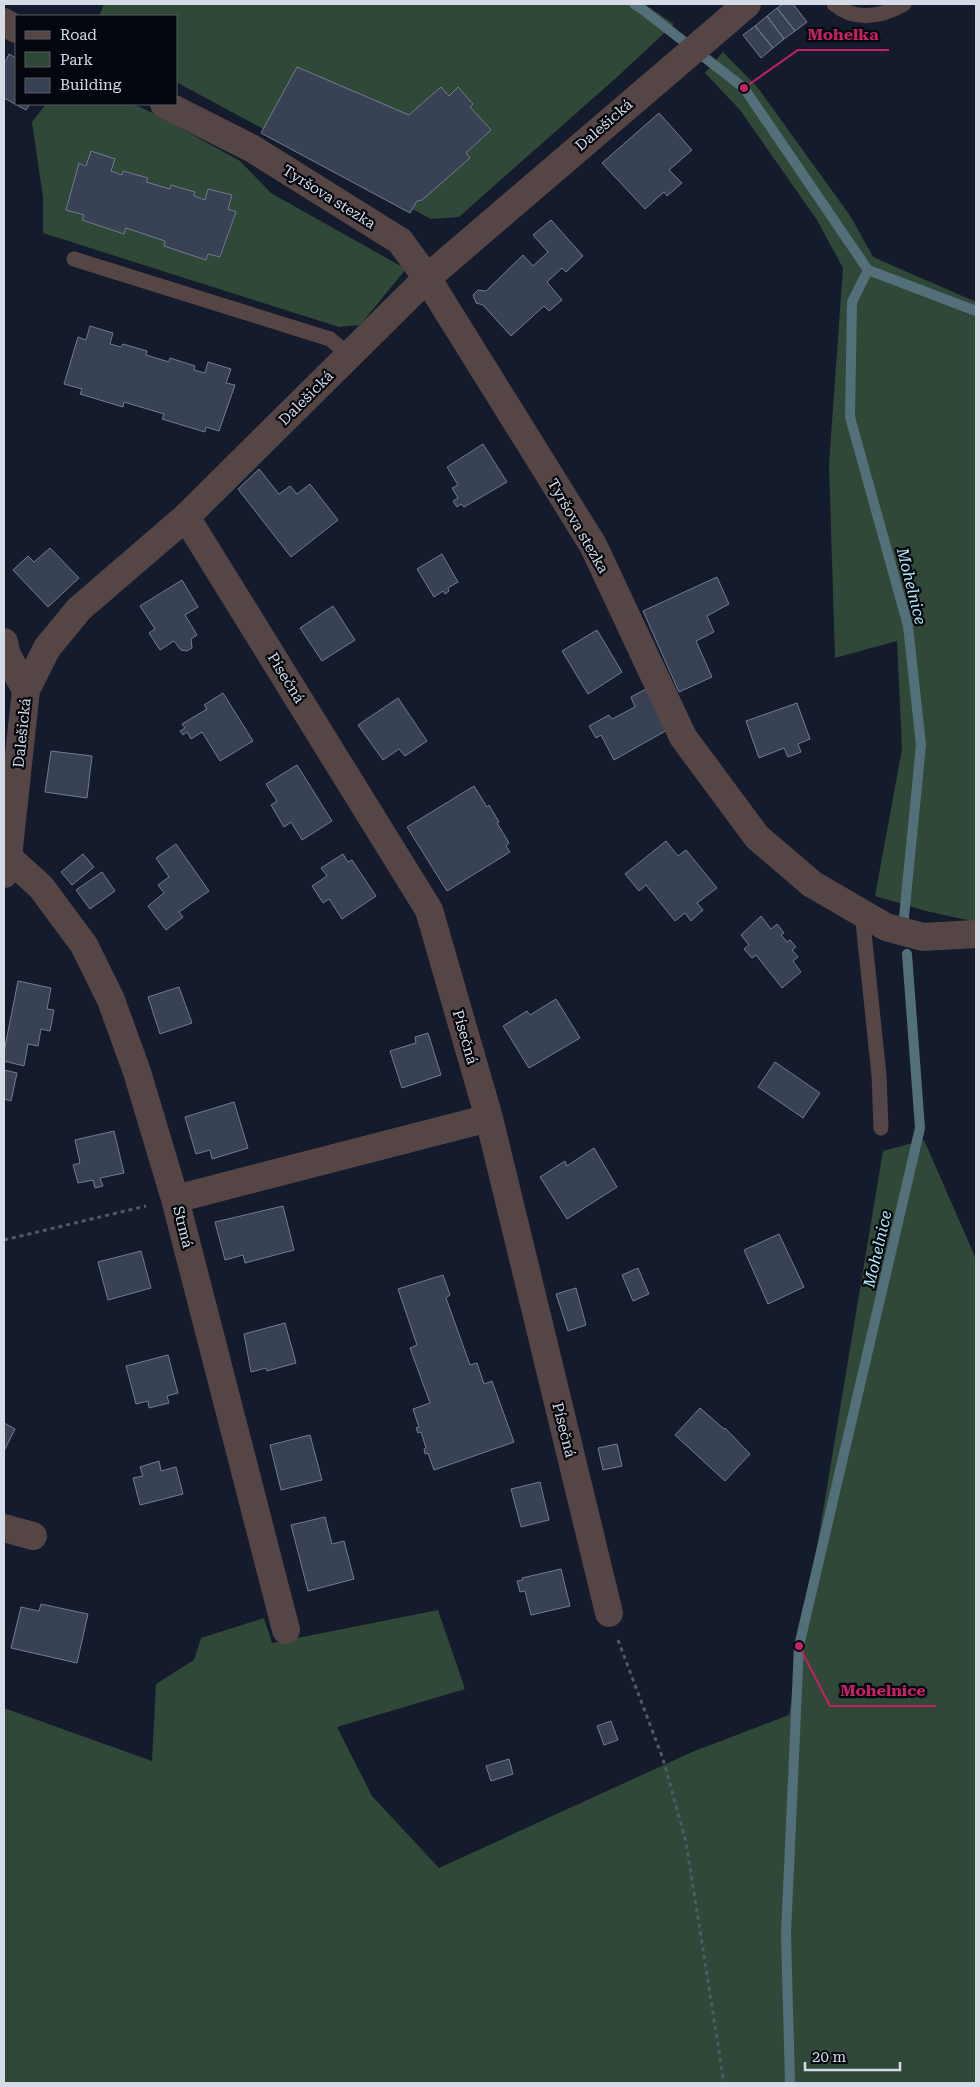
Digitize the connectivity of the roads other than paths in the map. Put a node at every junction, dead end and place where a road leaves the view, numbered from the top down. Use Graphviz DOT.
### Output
graph roads {
  1 [pos="748,4"];
  2 [pos="834,4"];
  3 [pos="904,4"];
  4 [pos="4,22"];
  5 [pos="15,28"];
  6 [pos="166,105"];
  7 [pos="74,260"];
  8 [pos="427,278"];
  9 [pos="349,355"];
  10 [pos="186,517"];
  11 [pos="4,642"];
  12 [pos="26,690"];
  13 [pos="6,866"];
  14 [pos="862,913"];
  15 [pos="976,934"];
  16 [pos="488,1118"];
  17 [pos="881,1128"];
  18 [pos="175,1199"];
  19 [pos="4,1528"];
  20 [pos="33,1536"];
  21 [pos="609,1613"];
  22 [pos="286,1630"];
  1 -- 8 [label="street, Dalešická"];
  2 -- 3 [label="lane"];
  4 -- 5 [label="street"];
  6 -- 8 [label="street, Tyršova stezka"];
  7 -- 9 [label="lane"];
  8 -- 9 [label="street, Dalešická"];
  8 -- 14 [label="street, Tyršova stezka"];
  9 -- 10 [label="street, Dalešická"];
  10 -- 12 [label="street, Dalešická"];
  10 -- 16 [label="street, Písečná"];
  11 -- 12 [label="street"];
  12 -- 13 [label="street, Dalešická"];
  13 -- 18 [label="street, Strmá"];
  14 -- 15 [label="street, Tyršova stezka"];
  14 -- 17 [label="lane"];
  16 -- 18 [label="street"];
  16 -- 21 [label="street, Písečná"];
  18 -- 22 [label="street, Strmá"];
  19 -- 20 [label="street"];
}
